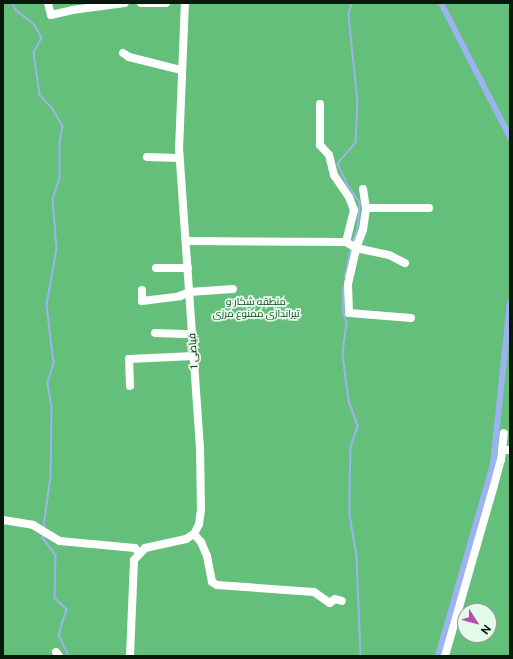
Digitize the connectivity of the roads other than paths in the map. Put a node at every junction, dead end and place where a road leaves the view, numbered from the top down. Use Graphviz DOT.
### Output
graph roads {
  1 [pos="48,3"];
  2 [pos="125,3"];
  3 [pos="142,3"];
  4 [pos="166,3"];
  5 [pos="185,3"];
  6 [pos="71,6"];
  7 [pos="123,53"];
  8 [pos="181,70"];
  9 [pos="320,104"];
  10 [pos="148,157"];
  11 [pos="179,158"];
  12 [pos="363,189"];
  13 [pos="366,208"];
  14 [pos="429,208"];
  15 [pos="186,241"];
  16 [pos="351,245"];
  17 [pos="405,263"];
  18 [pos="156,268"];
  19 [pos="188,268"];
  20 [pos="232,289"];
  21 [pos="142,290"];
  22 [pos="189,292"];
  23 [pos="411,318"];
  24 [pos="155,333"];
  25 [pos="192,334"];
  26 [pos="194,356"];
  27 [pos="130,386"];
  28 [pos="504,433"];
  29 [pos="506,450"];
  30 [pos="3,520"];
  31 [pos="194,534"];
  32 [pos="139,553"];
  33 [pos="342,601"];
  34 [pos="130,656"];
  35 [pos="444,656"];
  1 -- 6 [label="street"];
  2 -- 6 [label="street"];
  3 -- 4 [label="street"];
  5 -- 8 [label="street, فیاضی 1"];
  7 -- 8 [label="street"];
  8 -- 11 [label="street, فیاضی 1"];
  9 -- 16 [label="street"];
  10 -- 11 [label="street"];
  11 -- 15 [label="street, فیاضی 1"];
  12 -- 13 [label="street"];
  13 -- 14 [label="street"];
  13 -- 16 [label="street"];
  15 -- 16 [label="street"];
  15 -- 19 [label="street, فیاضی 1"];
  16 -- 17 [label="street"];
  16 -- 23 [label="street"];
  18 -- 19 [label="street"];
  19 -- 22 [label="street, فیاضی 1"];
  20 -- 22 [label="street"];
  21 -- 22 [label="street"];
  22 -- 25 [label="street, فیاضی 1"];
  24 -- 25 [label="street"];
  25 -- 26 [label="street, فیاضی 1"];
  26 -- 27 [label="street"];
  26 -- 31 [label="street, فیاضی 1"];
  28 -- 29 [label="street"];
  29 -- 35 [label="street"];
  30 -- 32 [label="street"];
  31 -- 32 [label="street"];
  31 -- 33 [label="street"];
  32 -- 34 [label="street"];
}
